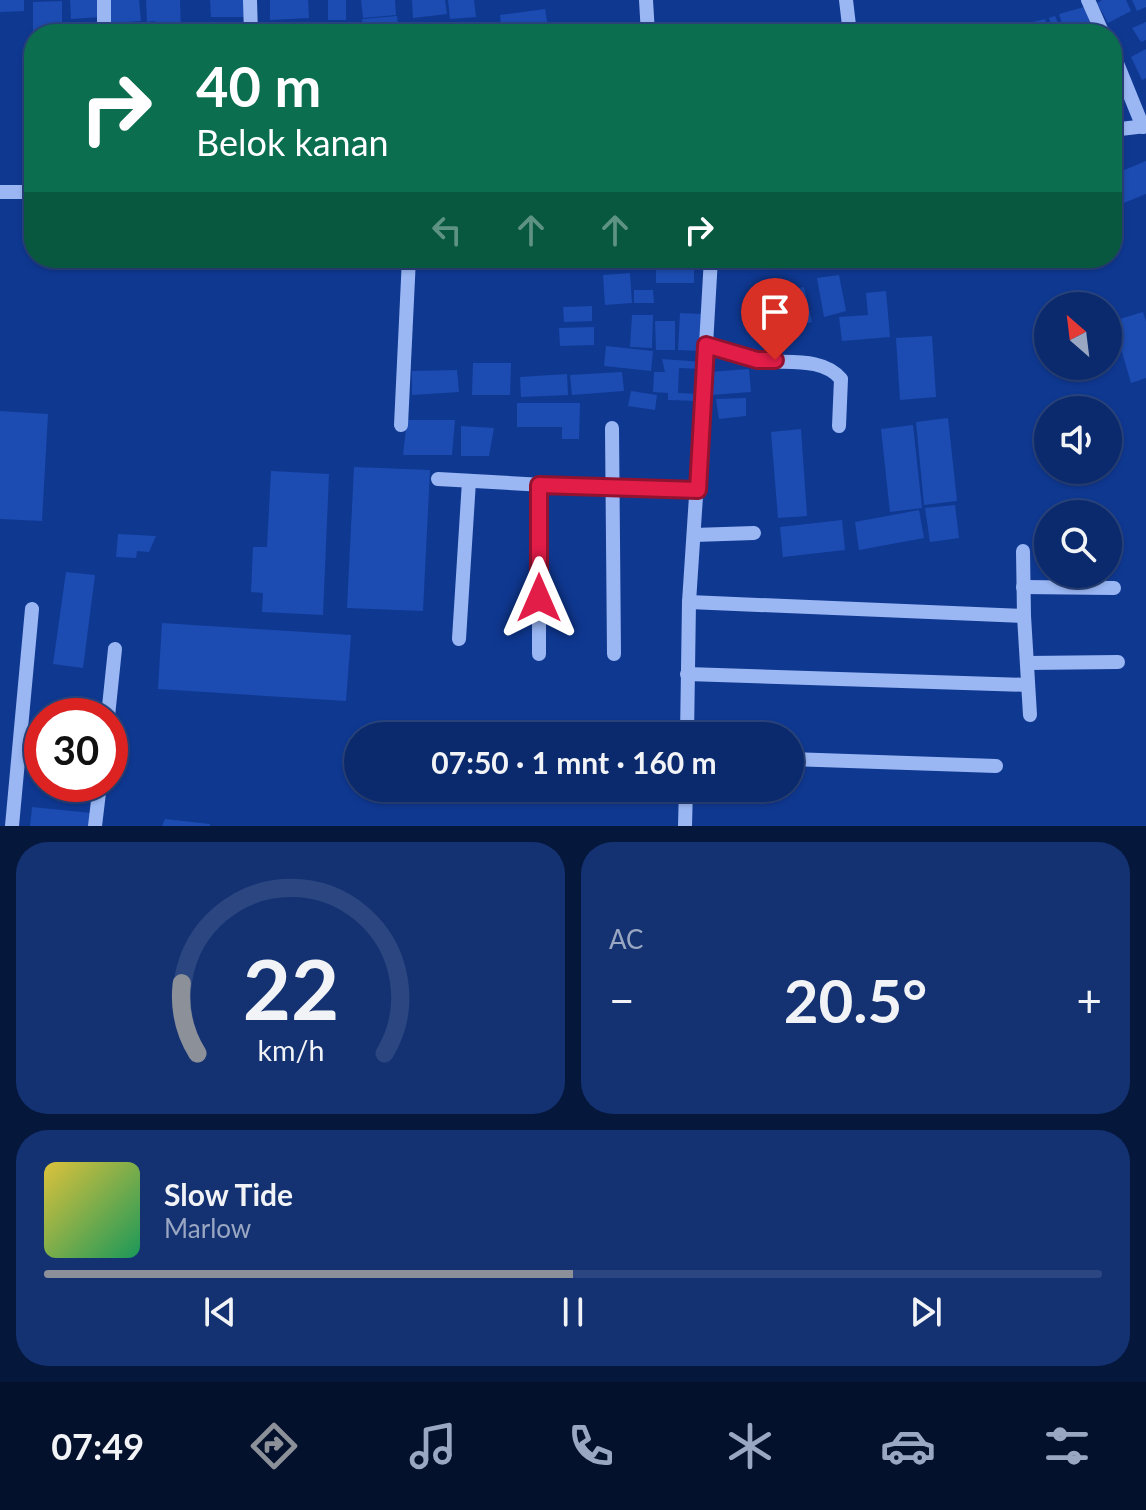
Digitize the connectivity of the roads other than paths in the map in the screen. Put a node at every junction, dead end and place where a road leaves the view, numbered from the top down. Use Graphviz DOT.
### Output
graph roads {
  1 [pos="104,0"];
  2 [pos="250,0"];
  3 [pos="646,0"];
  4 [pos="846,0"];
  5 [pos="1088,0"];
  6 [pos="104,24"];
  7 [pos="251,24"];
  8 [pos="647,24"];
  9 [pos="849,24"];
  10 [pos="1099,24"];
  11 [pos="1122,74"];
  12 [pos="1144,126"];
  13 [pos="1122,129"];
  14 [pos="0,192"];
  15 [pos="24,192"];
  16 [pos="409,268"];
  17 [pos="710,268"];
  18 [pos="706,345"];
  19 [pos="401,425"];
  20 [pos="839,426"];
  21 [pos="612,428"];
  22 [pos="438,479"];
  23 [pos="469,481"];
  24 [pos="539,485"];
  25 [pos="614,489"];
  26 [pos="698,490"];
  27 [pos="754,533"];
  28 [pos="694,535"];
  29 [pos="1023,551"];
  30 [pos="1023,587"];
  31 [pos="1034,587"];
  32 [pos="689,602"];
  33 [pos="32,609"];
  34 [pos="1024,616"];
  35 [pos="459,639"];
  36 [pos="115,649"];
  37 [pos="539,654"];
  38 [pos="614,654"];
  39 [pos="1118,662"];
  40 [pos="1027,663"];
  41 [pos="687,674"];
  42 [pos="1028,685"];
  43 [pos="110,698"];
  44 [pos="1030,715"];
  45 [pos="687,722"];
  46 [pos="804,759"];
  47 [pos="996,766"];
  48 [pos="98,802"];
  49 [pos="686,802"];
  50 [pos="12,826"];
  51 [pos="95,826"];
  52 [pos="685,826"];
  1 -- 6 [label="street"];
  2 -- 7 [label="street"];
  3 -- 8 [label="street"];
  4 -- 9 [label="street"];
  5 -- 10 [label="street"];
  11 -- 12 [label="street"];
  12 -- 13 [label="street"];
  14 -- 15 [label="street"];
  16 -- 19 [label="street"];
  17 -- 18 [label="street"];
  18 -- 20 [label="street"];
  18 -- 26 [label="street"];
  21 -- 25 [label="street"];
  22 -- 23 [label="street"];
  23 -- 24 [label="street"];
  23 -- 35 [label="street"];
  24 -- 25 [label="street"];
  24 -- 37 [label="street"];
  25 -- 26 [label="street"];
  25 -- 38 [label="street"];
  26 -- 28 [label="street"];
  27 -- 28 [label="street"];
  28 -- 32 [label="street"];
  29 -- 30 [label="street"];
  30 -- 31 [label="street"];
  30 -- 34 [label="street"];
  32 -- 34 [label="street"];
  32 -- 41 [label="street"];
  33 -- 50 [label="street"];
  34 -- 40 [label="street"];
  36 -- 43 [label="street"];
  39 -- 40 [label="street"];
  40 -- 42 [label="street"];
  41 -- 42 [label="street"];
  41 -- 45 [label="street"];
  42 -- 44 [label="street"];
  46 -- 47 [label="street"];
  48 -- 51 [label="street"];
  49 -- 52 [label="street"];
}
